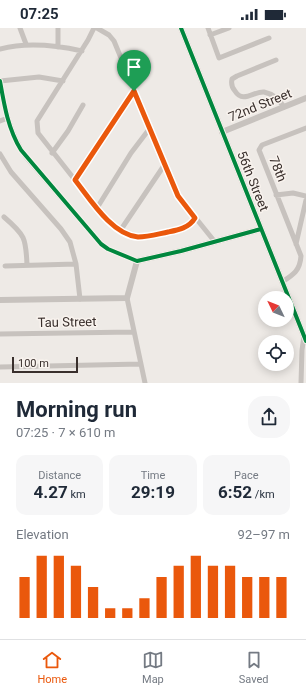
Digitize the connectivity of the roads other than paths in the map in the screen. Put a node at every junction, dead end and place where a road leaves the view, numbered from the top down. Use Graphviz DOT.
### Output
graph roads {
  1 [pos="20,28"];
  2 [pos="58,28"];
  3 [pos="94,28"];
  4 [pos="97,28"];
  5 [pos="181,28"];
  6 [pos="208,28"];
  7 [pos="229,28"];
  8 [pos="210,35"];
  9 [pos="269,38"];
  10 [pos="26,44"];
  11 [pos="58,47"];
  12 [pos="0,49"];
  13 [pos="82,51"];
  14 [pos="276,60"];
  15 [pos="0,81"];
  16 [pos="63,81"];
  17 [pos="134,91"];
  18 [pos="306,98"];
  19 [pos="83,105"];
  20 [pos="284,107"];
  21 [pos="8,118"];
  22 [pos="0,121"];
  23 [pos="150,128"];
  24 [pos="306,128"];
  25 [pos="222,132"];
  26 [pos="52,153"];
  27 [pos="0,156"];
  28 [pos="165,164"];
  29 [pos="75,180"];
  30 [pos="276,195"];
  31 [pos="306,196"];
  32 [pos="306,200"];
  33 [pos="97,208"];
  34 [pos="4,217"];
  35 [pos="195,218"];
  36 [pos="261,229"];
  37 [pos="120,231"];
  38 [pos="215,242"];
  39 [pos="296,245"];
  40 [pos="137,261"];
  41 [pos="76,264"];
  42 [pos="27,265"];
  43 [pos="5,266"];
  44 [pos="282,282"];
  45 [pos="127,298"];
  46 [pos="80,299"];
  47 [pos="0,300"];
  48 [pos="134,332"];
  49 [pos="0,334"];
  50 [pos="305,339"];
  51 [pos="141,364"];
  52 [pos="0,367"];
  53 [pos="145,383"];
  54 [pos="301,383"];
  1 -- 10 [label="street"];
  2 -- 11 [label="street"];
  3 -- 13 [label="street"];
  4 -- 17 [label="street"];
  5 -- 25 [label="street, 56th Street"];
  6 -- 8 [label="street"];
  7 -- 8 [label="street"];
  8 -- 9 [label="street"];
  10 -- 11 [label="street"];
  10 -- 12 [label="street"];
  11 -- 13 [label="street"];
  13 -- 16 [label="street"];
  14 -- 20 [label="street"];
  15 -- 16 [label="street"];
  15 -- 21 [label="street"];
  16 -- 26 [label="street"];
  17 -- 23 [label="street"];
  17 -- 29 [label="street"];
  18 -- 20 [label="street, 72nd Street"];
  19 -- 26 [label="street"];
  20 -- 25 [label="street, 72nd Street"];
  21 -- 22 [label="street"];
  21 -- 40 [label="street"];
  23 -- 28 [label="street"];
  23 -- 33 [label="street"];
  24 -- 30 [label="street, 78th"];
  25 -- 36 [label="street, 56th Street"];
  26 -- 29 [label="street"];
  27 -- 41 [label="street"];
  28 -- 35 [label="street"];
  28 -- 37 [label="street"];
  29 -- 33 [label="street"];
  30 -- 31 [label="street"];
  30 -- 39 [label="street, 78th"];
  32 -- 39 [label="street"];
  33 -- 37 [label="street"];
  34 -- 42 [label="street"];
  35 -- 37 [label="street"];
  35 -- 38 [label="street"];
  36 -- 38 [label="street"];
  36 -- 44 [label="street, 56th Street"];
  38 -- 40 [label="street"];
  39 -- 44 [label="street, 78th"];
  40 -- 45 [label="street"];
  41 -- 42 [label="street"];
  41 -- 46 [label="street"];
  42 -- 43 [label="street"];
  44 -- 50 [label="street, 56th Street"];
  45 -- 46 [label="street"];
  45 -- 48 [label="street"];
  46 -- 47 [label="street"];
  48 -- 49 [label="street, Tau Street"];
  48 -- 51 [label="street"];
  50 -- 54 [label="street"];
  51 -- 52 [label="street"];
  51 -- 53 [label="street"];
}
